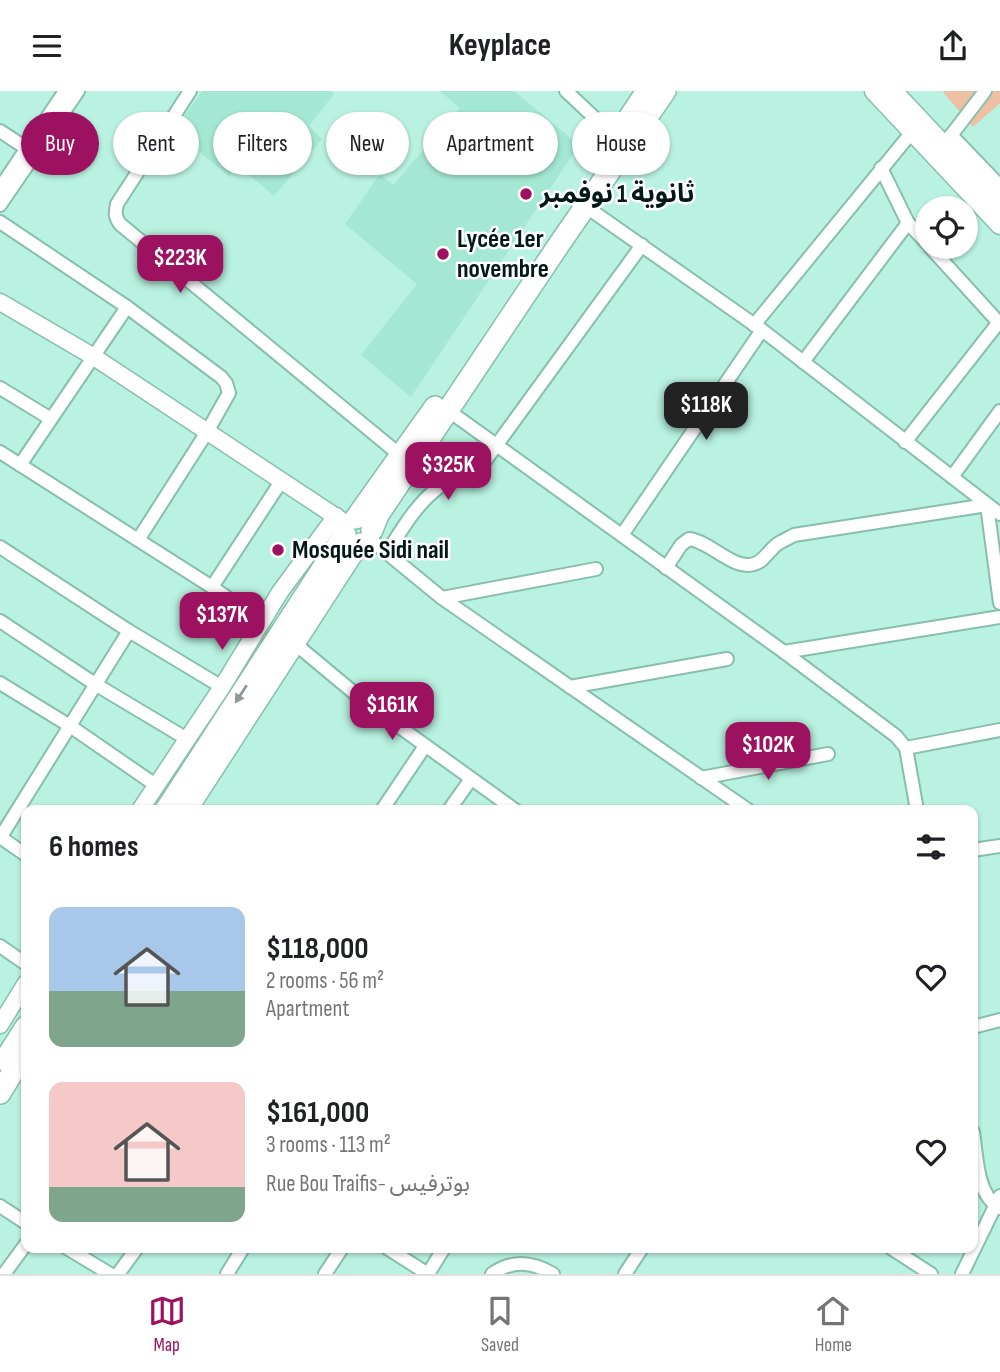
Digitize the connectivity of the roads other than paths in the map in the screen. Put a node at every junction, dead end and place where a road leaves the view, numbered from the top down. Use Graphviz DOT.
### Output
graph roads {
  1 [pos="65,91"];
  2 [pos="78,91"];
  3 [pos="190,91"];
  4 [pos="566,91"];
  5 [pos="647,91"];
  6 [pos="665,91"];
  7 [pos="874,91"];
  8 [pos="893,91"];
  9 [pos="985,91"];
  10 [pos="53,112"];
  11 [pos="61,112"];
  12 [pos="588,112"];
  13 [pos="633,112"];
  14 [pos="0,131"];
  15 [pos="912,132"];
  16 [pos="947,140"];
  17 [pos="21,145"];
  18 [pos="21,162"];
  19 [pos="21,167"];
  20 [pos="881,168"];
  21 [pos="591,175"];
  22 [pos="1000,186"];
  23 [pos="0,188"];
  24 [pos="0,205"];
  25 [pos="1000,205"];
  26 [pos="585,206"];
  27 [pos="0,222"];
  28 [pos="908,223"];
  29 [pos="1000,225"];
  30 [pos="915,230"];
  31 [pos="642,245"];
  32 [pos="942,259"];
  33 [pos="0,302"];
  34 [pos="127,307"];
  35 [pos="999,323"];
  36 [pos="758,328"];
  37 [pos="94,357"];
  38 [pos="803,362"];
  39 [pos="0,388"];
  40 [pos="449,411"];
  41 [pos="1000,411"];
  42 [pos="51,419"];
  43 [pos="208,432"];
  44 [pos="905,442"];
  45 [pos="496,447"];
  46 [pos="0,452"];
  47 [pos="400,454"];
  48 [pos="20,464"];
  49 [pos="952,477"];
  50 [pos="282,480"];
  51 [pos="987,505"];
  52 [pos="1000,514"];
  53 [pos="355,529"];
  54 [pos="622,535"];
  55 [pos="138,540"];
  56 [pos="0,547"];
  57 [pos="387,553"];
  58 [pos="666,568"];
  59 [pos="596,569"];
  60 [pos="212,587"];
  61 [pos="442,598"];
  62 [pos="1000,603"];
  63 [pos="1000,617"];
  64 [pos="0,621"];
  65 [pos="261,622"];
  66 [pos="129,631"];
  67 [pos="293,642"];
  68 [pos="784,652"];
  69 [pos="726,659"];
  70 [pos="0,683"];
  71 [pos="95,684"];
  72 [pos="222,687"];
  73 [pos="570,687"];
  74 [pos="70,726"];
  75 [pos="1000,730"];
  76 [pos="187,740"];
  77 [pos="425,746"];
  78 [pos="906,748"];
  79 [pos="828,754"];
  80 [pos="701,778"];
  81 [pos="471,779"];
  82 [pos="157,786"];
  83 [pos="144,805"];
  84 [pos="169,805"];
  85 [pos="190,805"];
  86 [pos="385,805"];
  87 [pos="453,805"];
  88 [pos="508,805"];
  89 [pos="741,805"];
  90 [pos="916,805"];
  91 [pos="0,838"];
  92 [pos="1000,846"];
  93 [pos="978,850"];
  94 [pos="21,852"];
  95 [pos="0,946"];
  96 [pos="21,961"];
  97 [pos="21,991"];
  98 [pos="1000,1020"];
  99 [pos="0,1025"];
  100 [pos="978,1026"];
  101 [pos="21,1035"];
  102 [pos="21,1059"];
  103 [pos="0,1067"];
  104 [pos="0,1093"];
  105 [pos="978,1188"];
  106 [pos="998,1203"];
  107 [pos="0,1206"];
  108 [pos="21,1220"];
  109 [pos="978,1242"];
  110 [pos="21,1251"];
  111 [pos="75,1253"];
  112 [pos="133,1253"];
  113 [pos="240,1253"];
  114 [pos="339,1253"];
  115 [pos="395,1253"];
  116 [pos="441,1253"];
  117 [pos="639,1253"];
  118 [pos="899,1253"];
  119 [pos="973,1253"];
  120 [pos="4,1274"];
  121 [pos="110,1274"];
  122 [pos="118,1274"];
  123 [pos="227,1274"];
  124 [pos="326,1274"];
  125 [pos="492,1274"];
  126 [pos="553,1274"];
  127 [pos="625,1274"];
  128 [pos="931,1274"];
  129 [pos="962,1274"];
  1 -- 10 [label="street"];
  2 -- 11 [label="street"];
  3 -- 47 [label="street"];
  4 -- 12 [label="street"];
  5 -- 13 [label="highway"];
  6 -- 26 [label="highway"];
  7 -- 15 [label="main road"];
  8 -- 16 [label="main road"];
  9 -- 16 [label="street"];
  14 -- 17 [label="street"];
  15 -- 20 [label="street"];
  15 -- 29 [label="main road"];
  16 -- 22 [label="street"];
  16 -- 25 [label="main road"];
  18 -- 23 [label="street"];
  19 -- 24 [label="street"];
  20 -- 28 [label="street"];
  20 -- 36 [label="street"];
  21 -- 47 [label="highway"];
  26 -- 31 [label="street"];
  26 -- 40 [label="highway"];
  27 -- 34 [label="street"];
  28 -- 30 [label="street"];
  28 -- 38 [label="street"];
  31 -- 36 [label="street"];
  31 -- 45 [label="street"];
  32 -- 35 [label="street"];
  33 -- 37 [label="street"];
  34 -- 37 [label="street"];
  34 -- 43 [label="street"];
  35 -- 44 [label="street"];
  36 -- 38 [label="street"];
  36 -- 54 [label="street"];
  37 -- 42 [label="street"];
  37 -- 43 [label="street"];
  38 -- 44 [label="street"];
  39 -- 42 [label="street"];
  40 -- 45 [label="street"];
  40 -- 53 [label="highway"];
  41 -- 49 [label="street"];
  42 -- 48 [label="street"];
  43 -- 50 [label="street"];
  43 -- 55 [label="street"];
  44 -- 49 [label="street"];
  45 -- 54 [label="street"];
  45 -- 57 [label="street"];
  46 -- 48 [label="street"];
  47 -- 53 [label="highway"];
  48 -- 55 [label="street"];
  49 -- 51 [label="street"];
  50 -- 53 [label="street"];
  50 -- 60 [label="street"];
  51 -- 52 [label="street"];
  51 -- 58 [label="street"];
  51 -- 62 [label="street"];
  53 -- 57 [label="street"];
  53 -- 65 [label="street"];
  53 -- 67 [label="highway"];
  53 -- 84 [label="highway, one-way"];
  54 -- 58 [label="street"];
  55 -- 60 [label="street"];
  56 -- 66 [label="street"];
  57 -- 61 [label="street"];
  58 -- 68 [label="street"];
  59 -- 61 [label="street"];
  60 -- 65 [label="street"];
  61 -- 73 [label="street"];
  63 -- 68 [label="street"];
  64 -- 71 [label="street"];
  65 -- 72 [label="street"];
  66 -- 71 [label="street"];
  66 -- 72 [label="street"];
  67 -- 77 [label="street"];
  67 -- 85 [label="highway"];
  68 -- 78 [label="street"];
  69 -- 73 [label="street"];
  70 -- 74 [label="street"];
  71 -- 74 [label="street"];
  71 -- 76 [label="street"];
  72 -- 76 [label="street"];
  73 -- 80 [label="street"];
  74 -- 82 [label="street"];
  74 -- 91 [label="street"];
  75 -- 78 [label="street"];
  76 -- 82 [label="street"];
  77 -- 81 [label="street"];
  77 -- 86 [label="street"];
  78 -- 90 [label="street"];
  79 -- 80 [label="street"];
  80 -- 89 [label="street"];
  81 -- 87 [label="street"];
  81 -- 88 [label="street"];
  82 -- 83 [label="street"];
  91 -- 94 [label="street"];
  92 -- 93 [label="street"];
  95 -- 96 [label="street"];
  97 -- 99 [label="street"];
  98 -- 100 [label="street"];
  101 -- 103 [label="highway"];
  102 -- 104 [label="highway"];
  105 -- 106 [label="street"];
  106 -- 109 [label="street"];
  107 -- 108 [label="street"];
  110 -- 120 [label="street"];
  111 -- 121 [label="street"];
  112 -- 122 [label="street"];
  113 -- 123 [label="street"];
  114 -- 124 [label="street"];
  115 -- 116 [label="street"];
  117 -- 127 [label="street"];
  118 -- 128 [label="street"];
  119 -- 129 [label="street"];
  125 -- 126 [label="street"];
}
